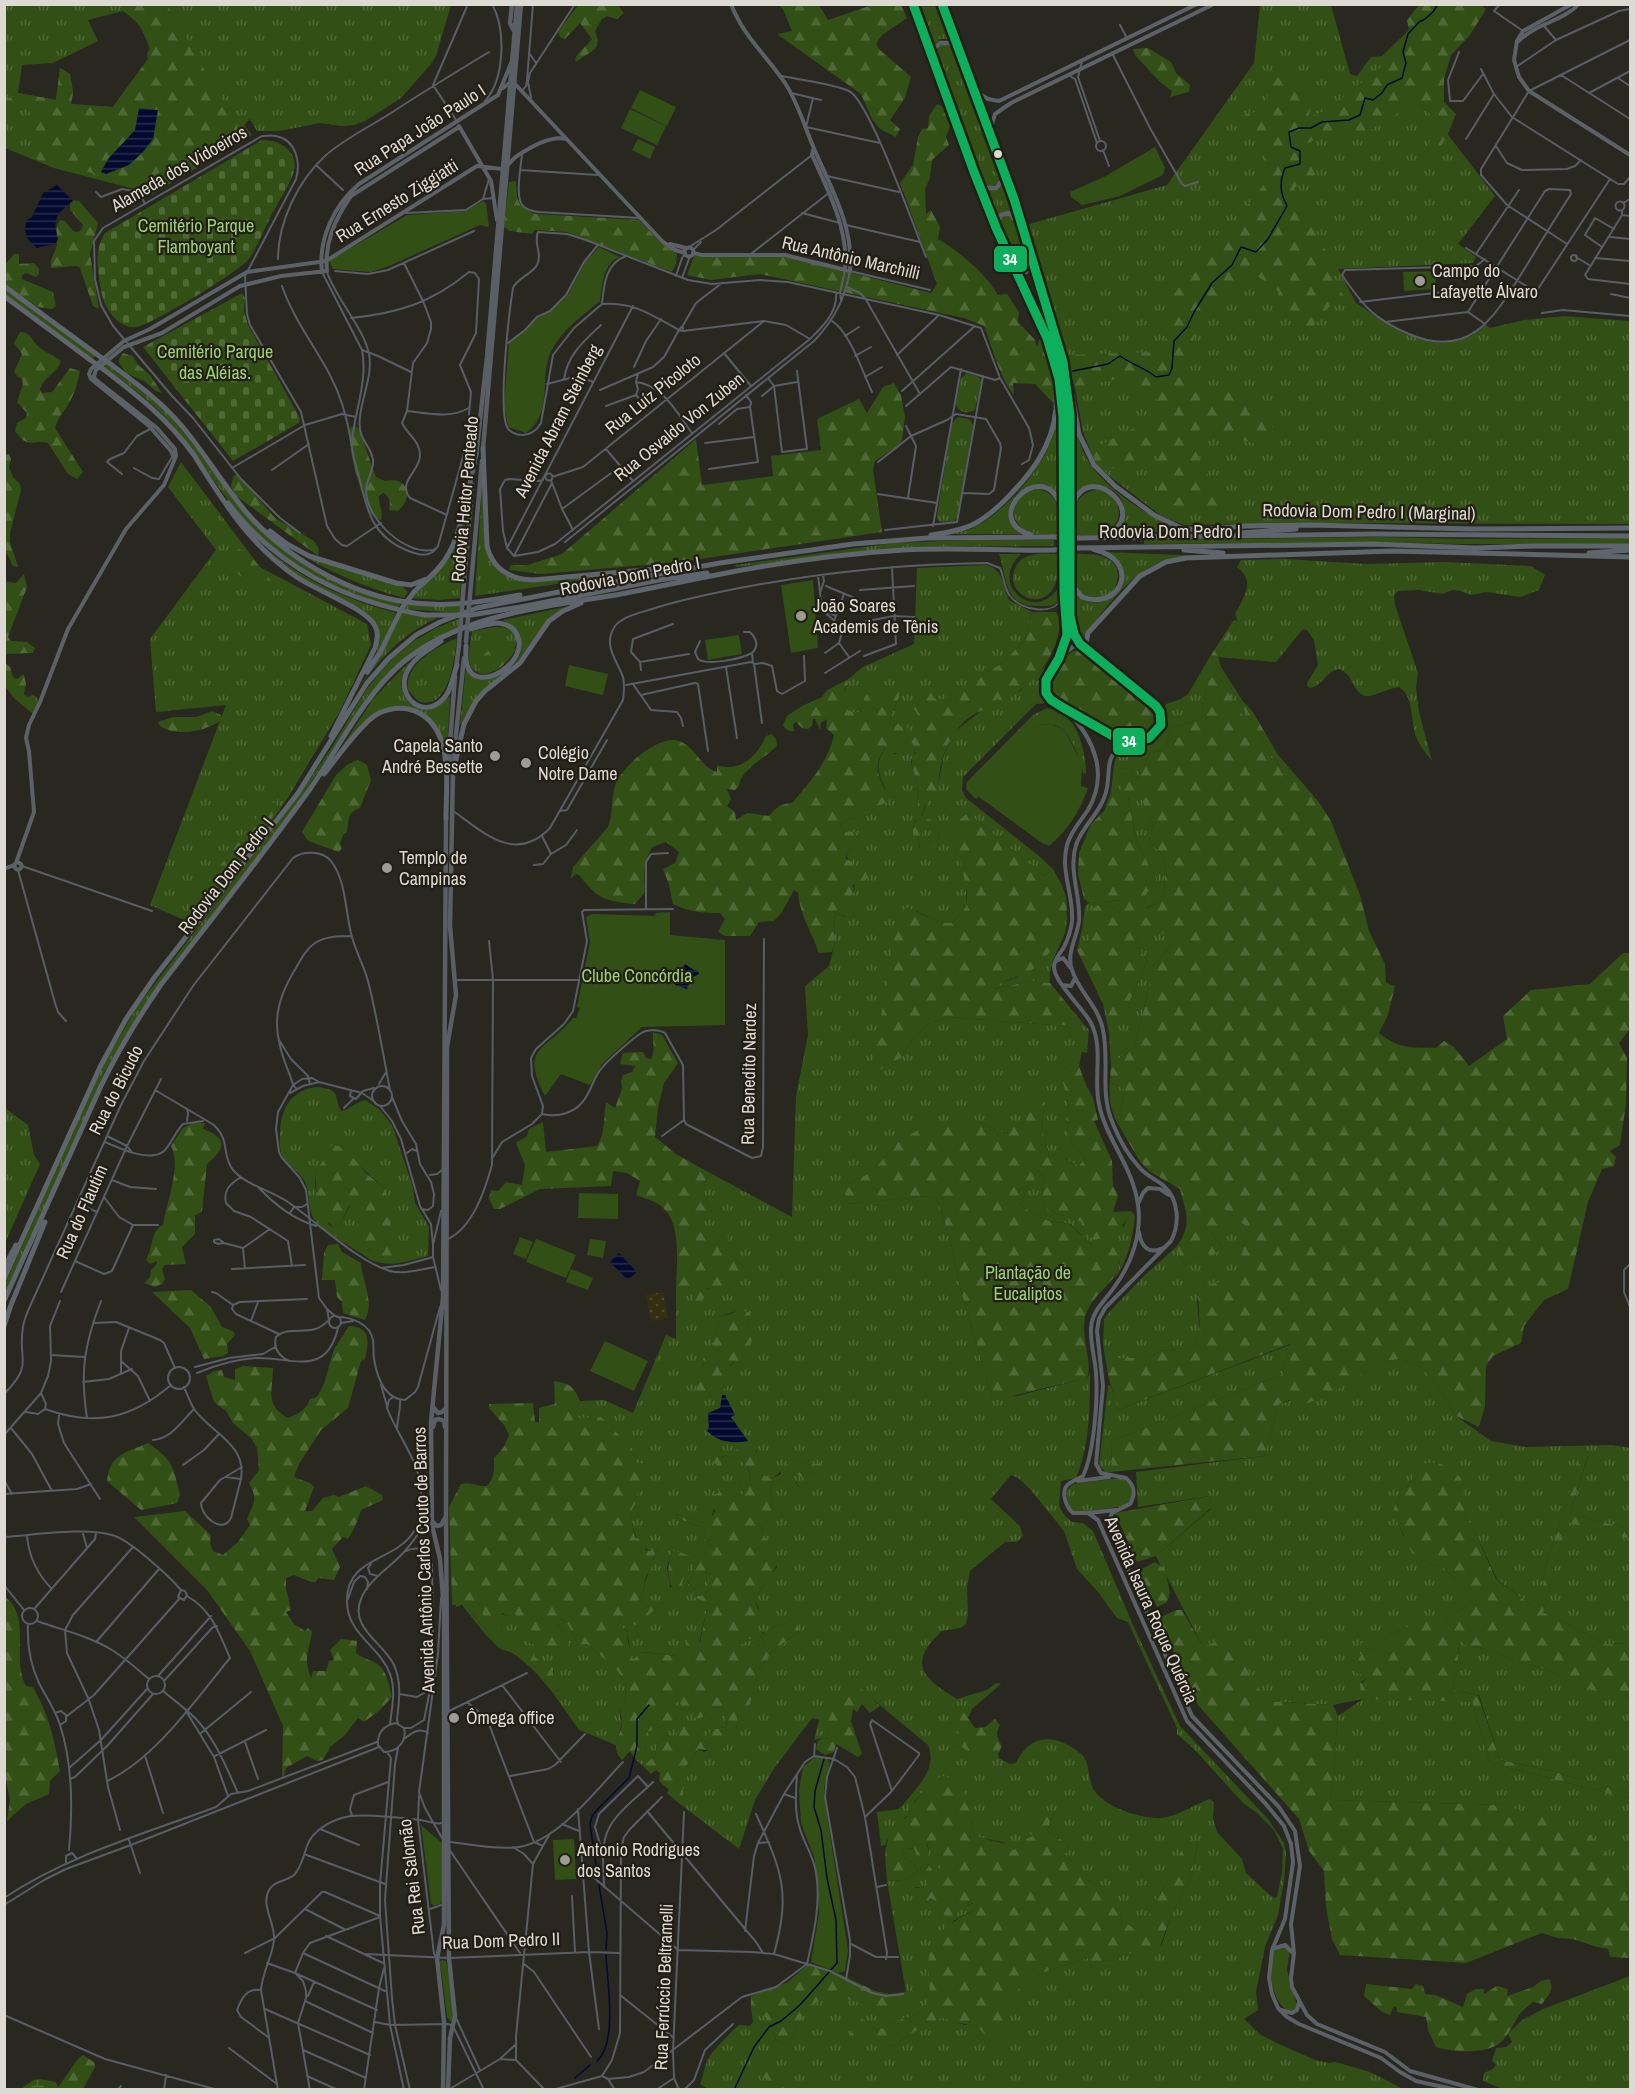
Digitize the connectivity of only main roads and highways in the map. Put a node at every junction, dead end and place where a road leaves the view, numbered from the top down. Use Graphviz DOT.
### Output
graph roads {
  1 [pos="512,4"];
  2 [pos="519,4"];
  3 [pos="731,4"];
  4 [pos="914,4"];
  5 [pos="920,4"];
  6 [pos="930,4"];
  7 [pos="942,4"];
  8 [pos="1197,4"];
  9 [pos="1214,4"];
  10 [pos="1572,4"];
  11 [pos="1579,4"];
  12 [pos="1541,23"];
  13 [pos="515,32"];
  14 [pos="1515,46"];
  15 [pos="959,53"];
  16 [pos="512,58"];
  17 [pos="937,66"];
  18 [pos="512,84"];
  19 [pos="502,88"];
  20 [pos="972,88"];
  21 [pos="458,125"];
  22 [pos="555,127"];
  23 [pos="989,134"];
  24 [pos="553,138"];
  25 [pos="566,139"];
  26 [pos="814,152"];
  27 [pos="1630,155"];
  28 [pos="999,162"];
  29 [pos="482,163"];
  30 [pos="505,167"];
  31 [pos="974,172"];
  32 [pos="831,192"];
  33 [pos="1021,227"];
  34 [pos="498,228"];
  35 [pos="1002,242"];
  36 [pos="1032,261"];
  37 [pos="323,262"];
  38 [pos="1014,266"];
  39 [pos="279,267"];
  40 [pos="847,271"];
  41 [pos="281,276"];
  42 [pos="4,286"];
  43 [pos="4,296"];
  44 [pos="173,316"];
  45 [pos="177,324"];
  46 [pos="1043,327"];
  47 [pos="1063,362"];
  48 [pos="93,373"];
  49 [pos="162,438"];
  50 [pos="483,448"];
  51 [pos="192,452"];
  52 [pos="476,454"];
  53 [pos="174,463"];
  54 [pos="230,492"];
  55 [pos="1067,527"];
  56 [pos="1343,527"];
  57 [pos="1630,528"];
  58 [pos="1630,536"];
  59 [pos="1167,537"];
  60 [pos="1051,538"];
  61 [pos="1097,538"];
  62 [pos="853,544"];
  63 [pos="1149,547"];
  64 [pos="1088,548"];
  65 [pos="1630,548"];
  66 [pos="1305,555"];
  67 [pos="1564,556"];
  68 [pos="1630,556"];
  69 [pos="720,564"];
  70 [pos="761,567"];
  71 [pos="1070,570"];
  72 [pos="429,578"];
  73 [pos="630,579"];
  74 [pos="658,587"];
  75 [pos="455,632"];
  76 [pos="466,644"];
  77 [pos="1091,652"];
  78 [pos="1059,658"];
  79 [pos="457,665"];
  80 [pos="353,692"];
  81 [pos="1065,709"];
  82 [pos="1132,742"];
  83 [pos="453,773"];
  84 [pos="298,792"];
  85 [pos="446,818"];
  86 [pos="286,823"];
  87 [pos="4,869"];
  88 [pos="1054,964"];
  89 [pos="1071,967"];
  90 [pos="454,970"];
  91 [pos="444,971"];
  92 [pos="1075,978"];
  93 [pos="1062,985"];
  94 [pos="443,994"];
  95 [pos="456,995"];
  96 [pos="62,1173"];
  97 [pos="1170,1195"];
  98 [pos="42,1196"];
  99 [pos="1138,1206"];
  100 [pos="1138,1228"];
  101 [pos="1166,1246"];
  102 [pos="4,1268"];
  103 [pos="4,1279"];
  104 [pos="4,1301"];
  105 [pos="4,1326"];
  106 [pos="447,1406"];
  107 [pos="433,1407"];
  108 [pos="447,1432"];
  109 [pos="432,1433"];
  110 [pos="1116,1476"];
  111 [pos="1076,1481"];
  112 [pos="1117,1510"];
  113 [pos="1088,1513"];
  114 [pos="446,1515"];
  115 [pos="432,1520"];
  116 [pos="447,1842"];
  117 [pos="1272,1950"];
  118 [pos="1294,1953"];
  119 [pos="1299,2001"];
  120 [pos="1278,2008"];
  121 [pos="448,2089"];
  122 [pos="443,2090"];
  123 [pos="1457,2090"];
  124 [pos="1478,2090"];
  1 -- 13 [label="main road"];
  2 -- 13 [label="main road, Rodovia Heitor Penteado"];
  2 -- 18 [label="main road, Rodovia Heitor Penteado"];
  3 -- 26 [label="main road, Rua Osvaldo Von Zuben"];
  4 -- 17 [label="main road"];
  5 -- 6 [label="main road"];
  7 -- 15 [label="main road"];
  8 -- 20 [label="main road"];
  9 -- 23 [label="main road"];
  10 -- 12 [label="main road"];
  11 -- 12 [label="main road"];
  12 -- 14 [label="main road"];
  12 -- 14 [label="main road"];
  13 -- 16 [label="main road, Rodovia Heitor Penteado"];
  14 -- 27 [label="main road"];
  15 -- 17 [label="main road"];
  15 -- 20 [label="main road"];
  16 -- 18 [label="main road, Rodovia Heitor Penteado"];
  16 -- 19 [label="main road, Rua Papa João Paulo I"];
  17 -- 31 [label="main road"];
  18 -- 19 [label="main road, Rua Papa João Paulo I"];
  18 -- 22 [label="main road, Rua Antônio Marchilli"];
  18 -- 30 [label="main road, Rodovia Heitor Penteado"];
  19 -- 21 [label="main road, Rua Papa João Paulo I"];
  20 -- 23 [label="main road"];
  21 -- 29 [label="main road"];
  21 -- 37 [label="main road, Rua Papa João Paulo I"];
  22 -- 24 [label="main road"];
  22 -- 25 [label="main road, Rua Antônio Marchilli"];
  23 -- 28 [label="main road"];
  24 -- 25 [label="main road"];
  24 -- 30 [label="main road"];
  25 -- 40 [label="main road, Rua Antônio Marchilli"];
  26 -- 32 [label="main road, Rua Osvaldo Von Zuben"];
  26 -- 32 [label="main road, Rua Osvaldo Von Zuben"];
  28 -- 31 [label="main road"];
  28 -- 33 [label="main road"];
  29 -- 30 [label="main road, Rua Ernesto Ziggiatti"];
  29 -- 34 [label="main road"];
  29 -- 37 [label="main road, Rua Ernesto Ziggiatti"];
  30 -- 34 [label="main road, Rodovia Heitor Penteado"];
  30 -- 50 [label="main road, Rodovia Heitor Penteado"];
  31 -- 35 [label="main road"];
  32 -- 40 [label="main road, Rua Osvaldo Von Zuben"];
  32 -- 40 [label="main road, Rua Osvaldo Von Zuben"];
  33 -- 35 [label="main road"];
  33 -- 36 [label="main road"];
  34 -- 52 [label="main road, Rodovia Heitor Penteado"];
  35 -- 38 [label="main road"];
  36 -- 38 [label="main road"];
  36 -- 47 [label="main road"];
  37 -- 39 [label="main road"];
  37 -- 41 [label="main road, Rua Papa João Paulo I"];
  38 -- 46 [label="main road"];
  39 -- 41 [label="main road"];
  39 -- 44 [label="main road"];
  41 -- 45 [label="main road"];
  42 -- 54 [label="highway, bridge"];
  43 -- 51 [label="highway, bridge"];
  44 -- 45 [label="main road"];
  44 -- 48 [label="main road"];
  45 -- 48 [label="main road"];
  46 -- 55 [label="main road"];
  46 -- 62 [label="highway"];
  47 -- 55 [label="main road"];
  47 -- 56 [label="highway, Rodovia Dom Pedro I (Marginal)"];
  48 -- 49 [label="main road"];
  49 -- 53 [label="main road"];
  49 -- 53 [label="main road"];
  50 -- 69 [label="highway"];
  50 -- 76 [label="main road, Rodovia Heitor Penteado, bridge"];
  51 -- 70 [label="highway, bridge"];
  51 -- 80 [label="highway"];
  52 -- 72 [label="highway"];
  52 -- 79 [label="main road, Rodovia Heitor Penteado, bridge"];
  53 -- 87 [label="main road"];
  54 -- 72 [label="highway"];
  54 -- 73 [label="highway"];
  55 -- 60 [label="highway"];
  55 -- 61 [label="highway"];
  55 -- 71 [label="main road"];
  55 -- 78 [label="main road"];
  56 -- 57 [label="highway, Rodovia Dom Pedro I (Marginal)"];
  56 -- 59 [label="highway"];
  58 -- 59 [label="highway, Rodovia Dom Pedro I"];
  59 -- 61 [label="highway, Rodovia Dom Pedro I"];
  60 -- 61 [label="highway, Rodovia Dom Pedro I, bridge"];
  60 -- 62 [label="highway, Rodovia Dom Pedro I"];
  62 -- 69 [label="highway, Rodovia Dom Pedro I"];
  63 -- 64 [label="highway, Rodovia Dom Pedro I"];
  63 -- 65 [label="highway, Rodovia Dom Pedro I"];
  63 -- 66 [label="highway"];
  64 -- 70 [label="highway, Rodovia Dom Pedro I, bridge"];
  64 -- 71 [label="highway"];
  65 -- 67 [label="highway"];
  66 -- 67 [label="highway"];
  66 -- 77 [label="highway"];
  67 -- 68 [label="highway"];
  69 -- 73 [label="highway, Rodovia Dom Pedro I"];
  70 -- 74 [label="highway, Rodovia Dom Pedro I"];
  71 -- 77 [label="main road"];
  72 -- 80 [label="highway, bridge"];
  73 -- 84 [label="highway, Rodovia Dom Pedro I"];
  74 -- 75 [label="highway, Rodovia Dom Pedro I"];
  74 -- 83 [label="highway"];
  75 -- 76 [label="highway"];
  75 -- 79 [label="highway"];
  75 -- 86 [label="highway, Rodovia Dom Pedro I"];
  76 -- 83 [label="main road, Rodovia Heitor Penteado"];
  77 -- 78 [label="main road"];
  77 -- 82 [label="main road"];
  78 -- 81 [label="main road"];
  79 -- 85 [label="main road, Rodovia Heitor Penteado"];
  80 -- 84 [label="highway"];
  81 -- 82 [label="main road"];
  81 -- 88 [label="main road"];
  82 -- 89 [label="main road"];
  83 -- 90 [label="main road, Rodovia Heitor Penteado"];
  84 -- 98 [label="highway, Rodovia Dom Pedro I"];
  85 -- 86 [label="highway"];
  85 -- 91 [label="main road, Rodovia Heitor Penteado"];
  86 -- 96 [label="highway, Rodovia Dom Pedro I"];
  88 -- 89 [label="main road"];
  88 -- 93 [label="main road, Avenida Isaura Roque Quércia"];
  89 -- 92 [label="main road"];
  90 -- 91 [label="main road"];
  90 -- 95 [label="main road, Rodovia Heitor Penteado"];
  91 -- 94 [label="main road, Rodovia Heitor Penteado"];
  92 -- 93 [label="main road"];
  92 -- 97 [label="main road"];
  93 -- 99 [label="main road, Avenida Isaura Roque Quércia"];
  94 -- 95 [label="main road"];
  94 -- 107 [label="main road, Avenida Antônio Carlos Couto de Barros"];
  95 -- 106 [label="main road, Avenida Antônio Carlos Couto de Barros"];
  96 -- 104 [label="highway, Rodovia Dom Pedro I"];
  96 -- 105 [label="highway"];
  97 -- 99 [label="main road"];
  97 -- 101 [label="main road, Avenida Isaura Roque Quércia"];
  98 -- 102 [label="highway"];
  98 -- 103 [label="highway, Rodovia Dom Pedro I"];
  99 -- 100 [label="main road, Avenida Isaura Roque Quércia"];
  100 -- 101 [label="main road"];
  100 -- 111 [label="main road, Avenida Isaura Roque Quércia"];
  101 -- 110 [label="main road, Avenida Isaura Roque Quércia"];
  106 -- 107 [label="main road"];
  106 -- 108 [label="main road, Avenida Antônio Carlos Couto de Barros"];
  107 -- 109 [label="main road, Avenida Antônio Carlos Couto de Barros"];
  108 -- 109 [label="main road"];
  108 -- 114 [label="main road, Avenida Antônio Carlos Couto de Barros"];
  109 -- 115 [label="main road, Avenida Antônio Carlos Couto de Barros"];
  110 -- 111 [label="main road"];
  110 -- 112 [label="main road, Avenida Isaura Roque Quércia"];
  111 -- 113 [label="main road, Avenida Isaura Roque Quércia"];
  112 -- 113 [label="main road"];
  112 -- 118 [label="main road, Avenida Isaura Roque Quércia"];
  113 -- 117 [label="main road, Avenida Isaura Roque Quércia"];
  114 -- 115 [label="main road"];
  114 -- 116 [label="main road, Avenida Antônio Carlos Couto de Barros"];
  115 -- 116 [label="main road, Avenida Antônio Carlos Couto de Barros"];
  116 -- 121 [label="main road, Avenida Antônio Carlos Couto de Barros"];
  116 -- 122 [label="main road, Avenida Antônio Carlos Couto de Barros"];
  117 -- 118 [label="main road"];
  117 -- 120 [label="main road, Avenida Isaura Roque Quércia"];
  118 -- 119 [label="main road, Avenida Isaura Roque Quércia"];
  119 -- 120 [label="main road"];
  119 -- 124 [label="main road, Avenida Isaura Roque Quércia"];
  120 -- 123 [label="main road"];
}
